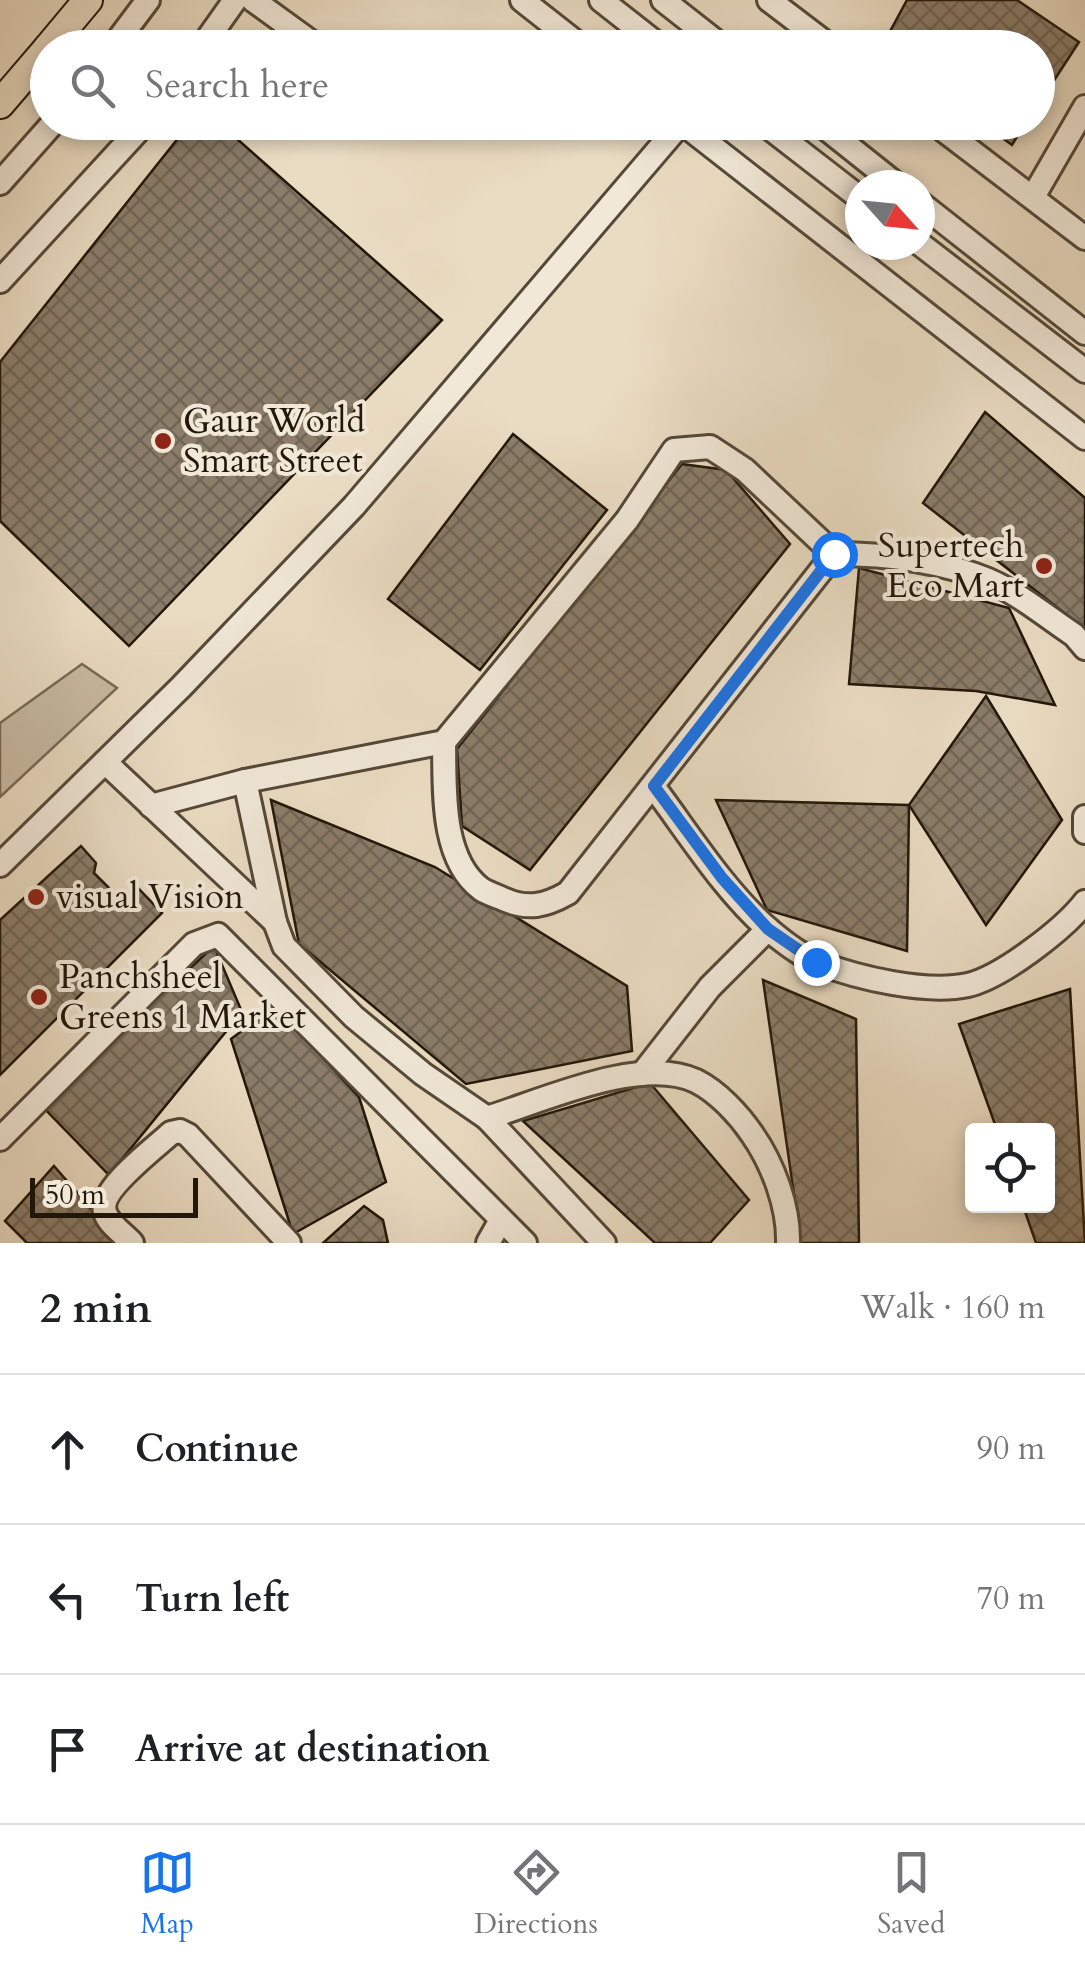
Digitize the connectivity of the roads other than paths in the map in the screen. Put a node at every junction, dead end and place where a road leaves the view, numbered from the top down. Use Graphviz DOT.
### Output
graph roads {
  1 [pos="88,0"];
  2 [pos="148,0"];
  3 [pos="234,0"];
  4 [pos="252,0"];
  5 [pos="522,0"];
  6 [pos="601,0"];
  7 [pos="664,0"];
  8 [pos="768,0"];
  9 [pos="63,30"];
  10 [pos="126,30"];
  11 [pos="213,30"];
  12 [pos="293,30"];
  13 [pos="561,30"];
  14 [pos="639,30"];
  15 [pos="702,30"];
  16 [pos="808,30"];
  17 [pos="30,69"];
  18 [pos="0,104"];
  19 [pos="1085,107"];
  20 [pos="38,140"];
  21 [pos="129,140"];
  22 [pos="667,140"];
  23 [pos="704,140"];
  24 [pos="788,140"];
  25 [pos="841,140"];
  26 [pos="956,140"];
  27 [pos="1076,142"];
  28 [pos="878,170"];
  29 [pos="0,183"];
  30 [pos="845,186"];
  31 [pos="1033,198"];
  32 [pos="935,215"];
  33 [pos="1085,238"];
  34 [pos="935,256"];
  35 [pos="0,281"];
  36 [pos="1085,333"];
  37 [pos="1085,371"];
  38 [pos="1085,438"];
  39 [pos="834,554"];
  40 [pos="1085,648"];
  41 [pos="444,742"];
  42 [pos="105,762"];
  43 [pos="245,781"];
  44 [pos="654,786"];
  45 [pos="150,806"];
  46 [pos="1085,817"];
  47 [pos="1085,832"];
  48 [pos="0,865"];
  49 [pos="1085,902"];
  50 [pos="274,922"];
  51 [pos="768,929"];
  52 [pos="642,1074"];
  53 [pos="487,1118"];
  54 [pos="0,1139"];
  55 [pos="501,1220"];
  56 [pos="788,1234"];
  57 [pos="132,1243"];
  58 [pos="289,1243"];
  59 [pos="488,1243"];
  60 [pos="524,1243"];
  61 [pos="604,1243"];
  62 [pos="768,1243"];
  1 -- 9 [label="main road"];
  2 -- 10 [label="street"];
  3 -- 11 [label="street"];
  4 -- 12 [label="street"];
  5 -- 13 [label="street"];
  6 -- 14 [label="street"];
  7 -- 15 [label="street"];
  8 -- 16 [label="street"];
  17 -- 18 [label="main road"];
  19 -- 27 [label="street"];
  20 -- 29 [label="street"];
  21 -- 35 [label="street"];
  22 -- 42 [label="street"];
  23 -- 38 [label="street"];
  24 -- 30 [label="street"];
  25 -- 28 [label="street"];
  26 -- 31 [label="street"];
  27 -- 31 [label="street"];
  31 -- 33 [label="street"];
  32 -- 36 [label="street"];
  34 -- 37 [label="street"];
  39 -- 40 [label="street"];
  39 -- 41 [label="street"];
  39 -- 44 [label="street"];
  41 -- 43 [label="street"];
  41 -- 44 [label="street"];
  42 -- 45 [label="street"];
  42 -- 48 [label="street"];
  43 -- 45 [label="street"];
  43 -- 50 [label="street"];
  44 -- 51 [label="street"];
  45 -- 50 [label="street"];
  46 -- 47 [label="street"];
  49 -- 51 [label="street"];
  50 -- 53 [label="street"];
  51 -- 52 [label="street"];
  52 -- 53 [label="street"];
  52 -- 56 [label="street"];
  53 -- 61 [label="street"];
  54 -- 55 [label="street"];
  55 -- 59 [label="street"];
  55 -- 60 [label="street"];
  56 -- 62 [label="street"];
  57 -- 58 [label="street"];
}
